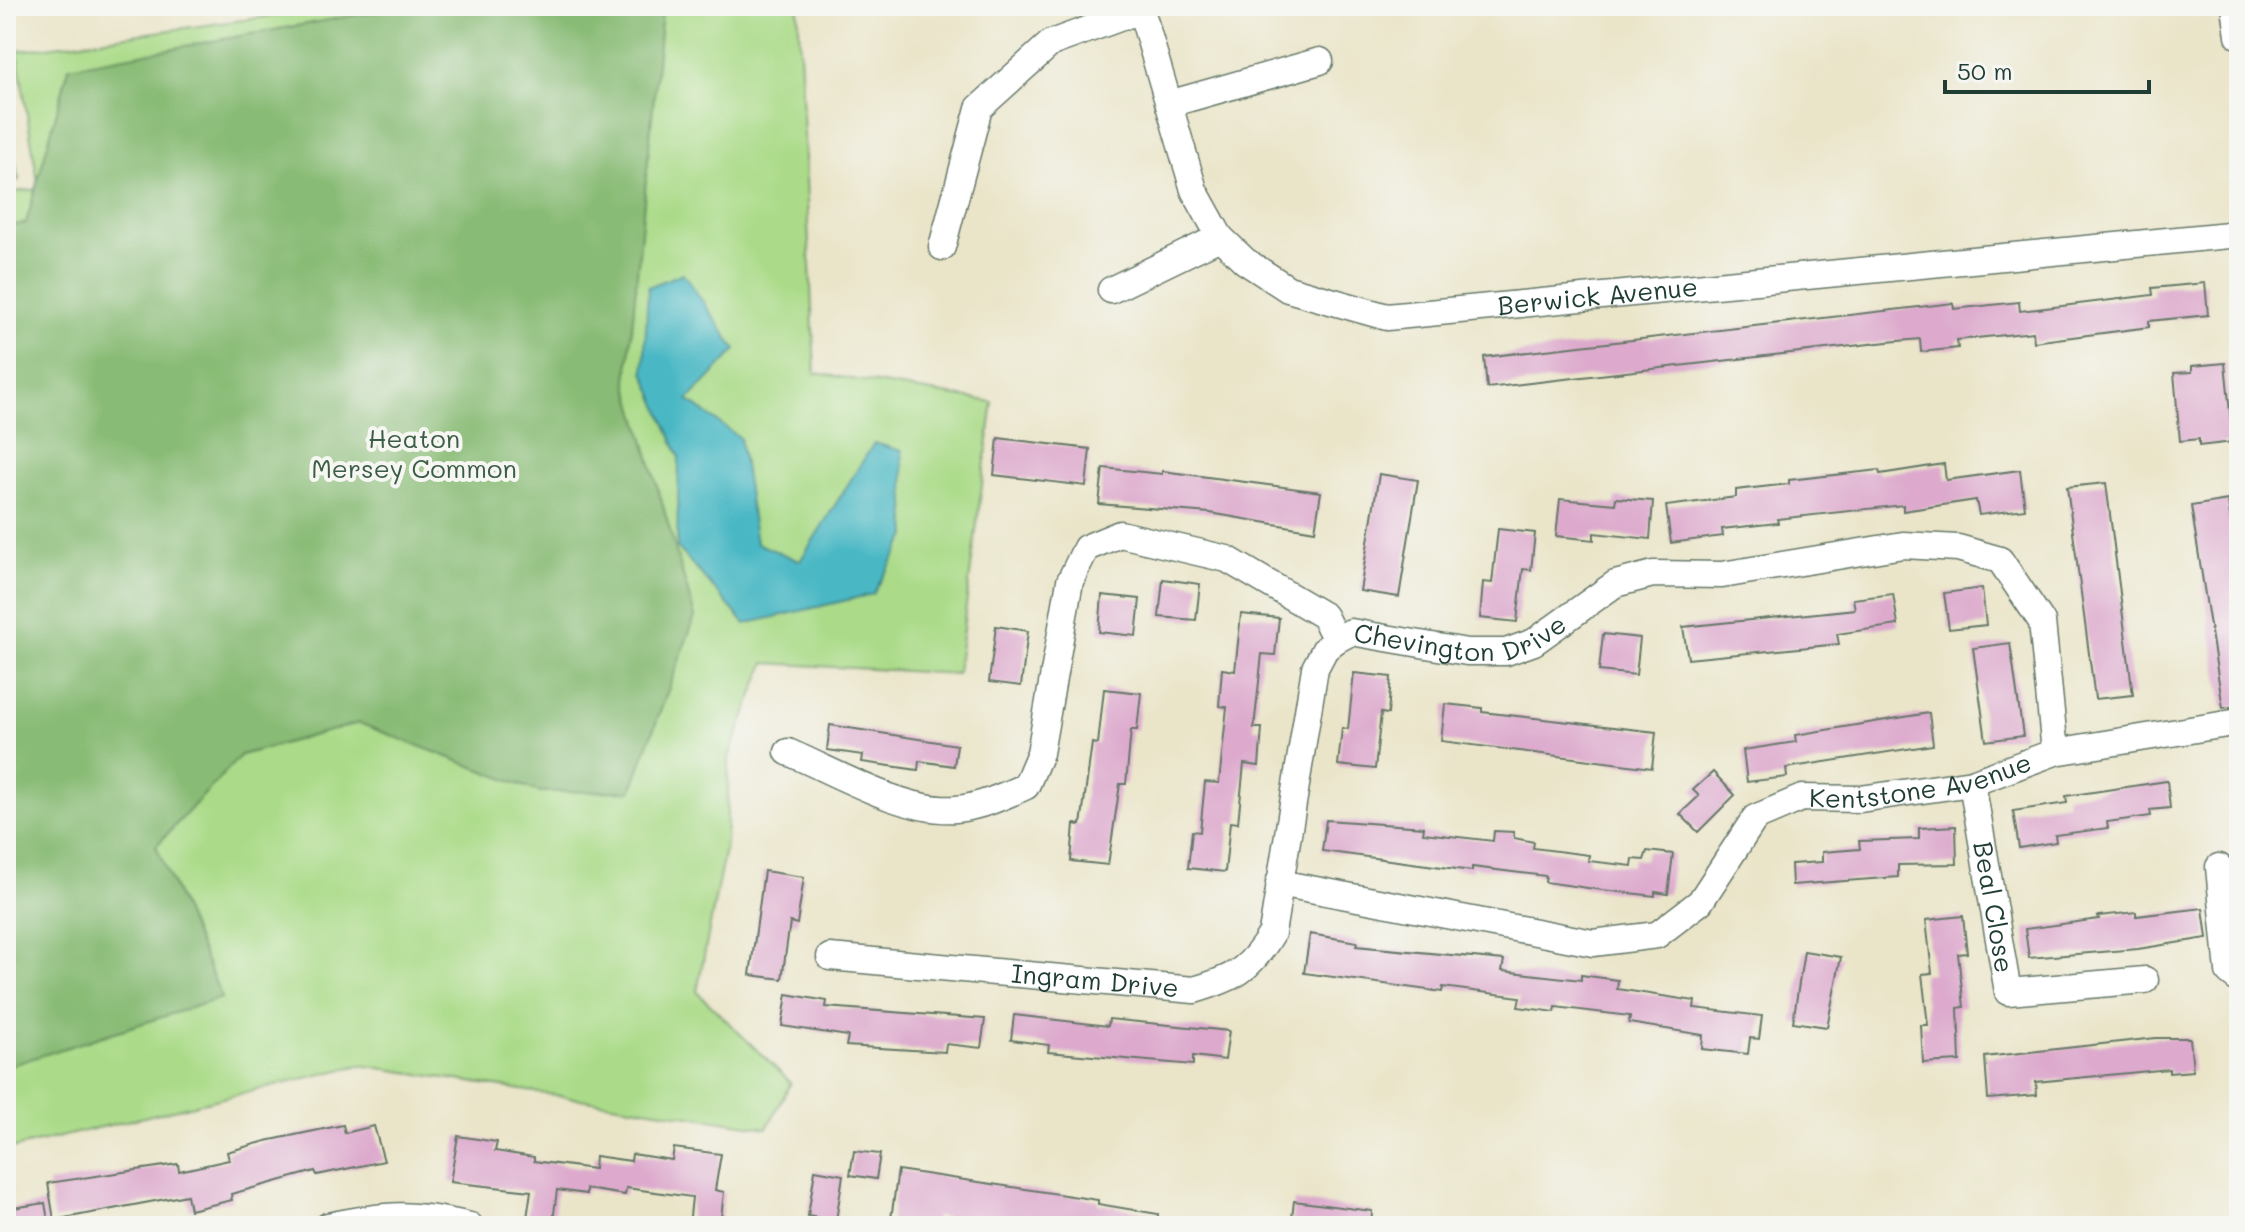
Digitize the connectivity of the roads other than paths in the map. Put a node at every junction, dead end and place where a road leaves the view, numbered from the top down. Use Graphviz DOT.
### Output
graph roads {
  1 [pos="2235,6"];
  2 [pos="1140,8"];
  3 [pos="2239,36"];
  4 [pos="1320,61"];
  5 [pos="1169,104"];
  6 [pos="2239,234"];
  7 [pos="1220,237"];
  8 [pos="942,247"];
  9 [pos="1111,290"];
  10 [pos="1336,640"];
  11 [pos="2239,722"];
  12 [pos="788,752"];
  13 [pos="2055,752"];
  14 [pos="1972,783"];
  15 [pos="2219,867"];
  16 [pos="1279,883"];
  17 [pos="830,957"];
  18 [pos="2145,980"];
  19 [pos="2239,980"];
  20 [pos="384,1220"];
  21 [pos="328,1226"];
  22 [pos="470,1226"];
  1 -- 3 [label="street"];
  2 -- 5 [label="street, Berwick Avenue"];
  2 -- 8 [label="street"];
  4 -- 5 [label="street"];
  5 -- 7 [label="street, Berwick Avenue"];
  6 -- 7 [label="street, Berwick Avenue"];
  7 -- 9 [label="street"];
  10 -- 12 [label="street, Chevington Drive"];
  10 -- 13 [label="street, Chevington Drive"];
  10 -- 16 [label="street, Ingram Drive"];
  11 -- 13 [label="street, Kentstone Avenue"];
  13 -- 14 [label="street, Kentstone Avenue"];
  14 -- 16 [label="street, Kentstone Avenue"];
  14 -- 18 [label="street, Beal Close"];
  15 -- 19 [label="street"];
  16 -- 17 [label="street, Ingram Drive"];
  20 -- 21 [label="street"];
  20 -- 22 [label="street"];
}
